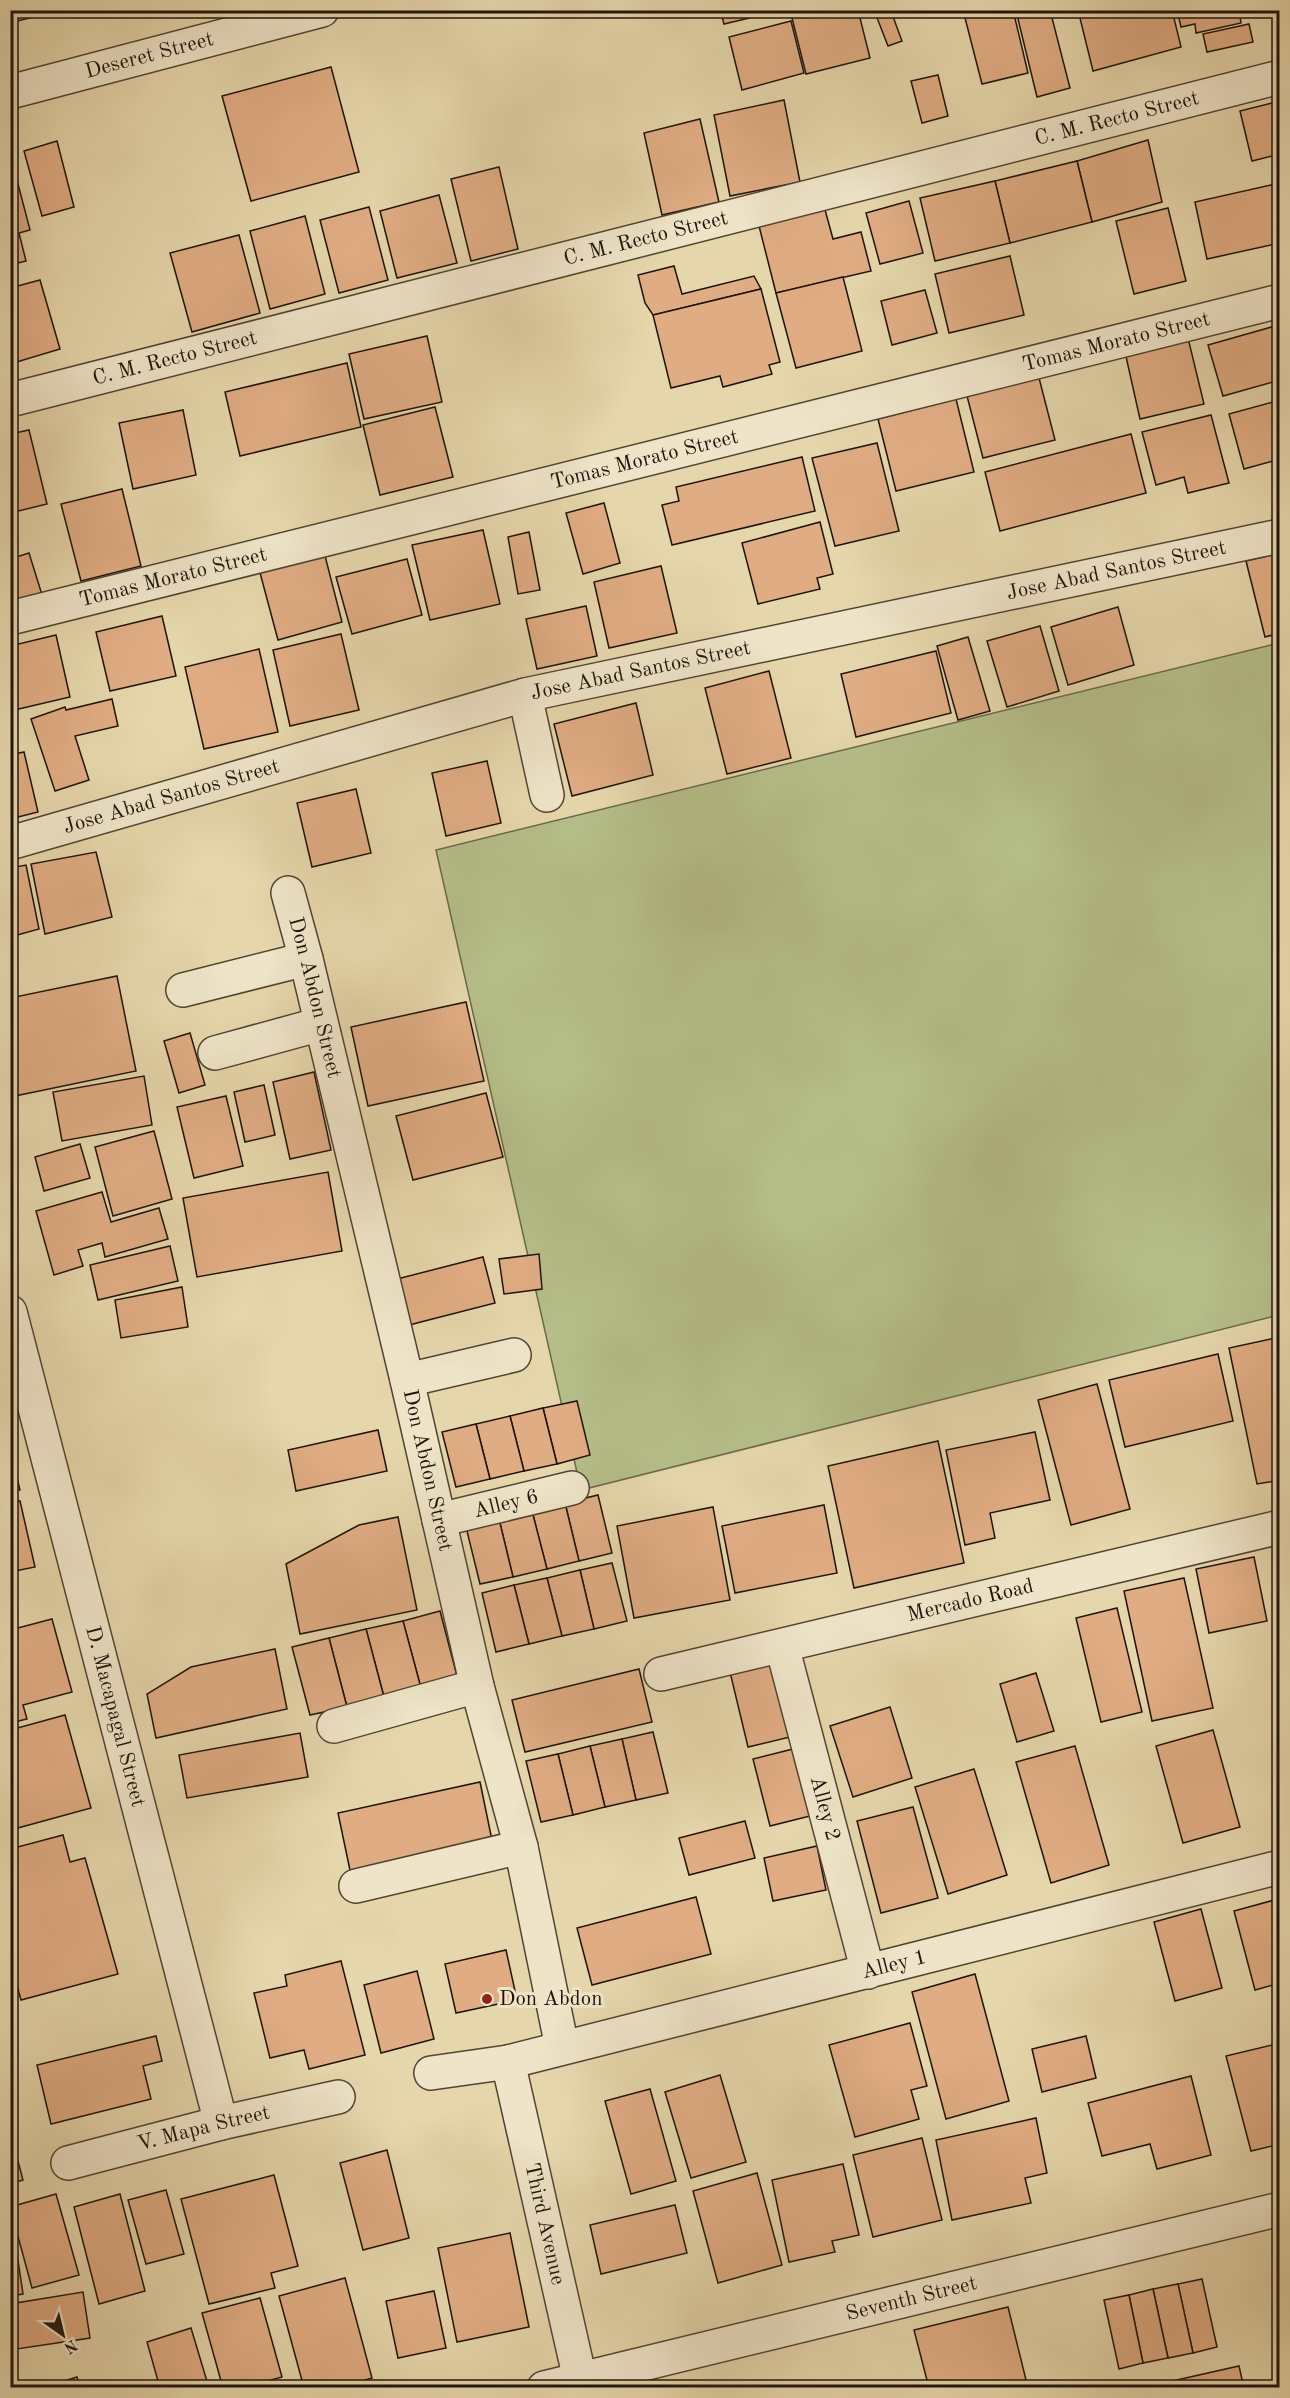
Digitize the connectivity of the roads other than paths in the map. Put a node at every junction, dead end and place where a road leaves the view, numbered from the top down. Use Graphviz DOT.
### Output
graph roads {
  1 [pos="322,10"];
  2 [pos="1280,77"];
  3 [pos="10,92"];
  4 [pos="1280,302"];
  5 [pos="10,400"];
  6 [pos="1280,536"];
  7 [pos="10,618"];
  8 [pos="525,696"];
  9 [pos="547,795"];
  10 [pos="10,843"];
  11 [pos="288,893"];
  12 [pos="306,959"];
  13 [pos="183,990"];
  14 [pos="321,1024"];
  15 [pos="215,1053"];
  16 [pos="10,1312"];
  17 [pos="514,1356"];
  18 [pos="407,1380"];
  19 [pos="572,1488"];
  20 [pos="439,1520"];
  21 [pos="1280,1527"];
  22 [pos="782,1646"];
  23 [pos="661,1674"];
  24 [pos="477,1686"];
  25 [pos="334,1726"];
  26 [pos="521,1847"];
  27 [pos="1280,1867"];
  28 [pos="356,1886"];
  29 [pos="868,1972"];
  30 [pos="562,2047"];
  31 [pos="508,2062"];
  32 [pos="430,2073"];
  33 [pos="338,2097"];
  34 [pos="220,2123"];
  35 [pos="68,2163"];
  36 [pos="1280,2209"];
  37 [pos="581,2383"];
  38 [pos="544,2388"];
  1 -- 3 [label="street, Deseret Street"];
  2 -- 5 [label="street, C. M. Recto Street"];
  4 -- 7 [label="street, Tomas Morato Street"];
  6 -- 8 [label="street, Jose Abad Santos Street"];
  8 -- 9 [label="street"];
  8 -- 10 [label="street, Jose Abad Santos Street"];
  11 -- 12 [label="street, Don Abdon Street"];
  12 -- 13 [label="street"];
  12 -- 14 [label="street, Don Abdon Street"];
  14 -- 15 [label="street"];
  14 -- 18 [label="street, Don Abdon Street"];
  16 -- 34 [label="street, D. Macapagal Street"];
  17 -- 18 [label="street"];
  18 -- 20 [label="street, Don Abdon Street"];
  19 -- 20 [label="street, Alley 6"];
  20 -- 24 [label="street, Don Abdon Street"];
  21 -- 22 [label="street, Mercado Road"];
  22 -- 23 [label="street, Mercado Road"];
  22 -- 29 [label="street, Alley 2"];
  24 -- 25 [label="street"];
  24 -- 26 [label="street, Don Abdon Street"];
  26 -- 28 [label="street"];
  26 -- 30 [label="street, Don Abdon Street"];
  27 -- 29 [label="street, Alley 1"];
  29 -- 30 [label="street, Alley 1"];
  30 -- 31 [label="street, Alley 1"];
  31 -- 32 [label="street"];
  31 -- 37 [label="street, Third Avenue"];
  33 -- 34 [label="street, V. Mapa Street"];
  34 -- 35 [label="street, V. Mapa Street"];
  36 -- 37 [label="street, Seventh Street"];
  37 -- 38 [label="street, Seventh Street"];
}
